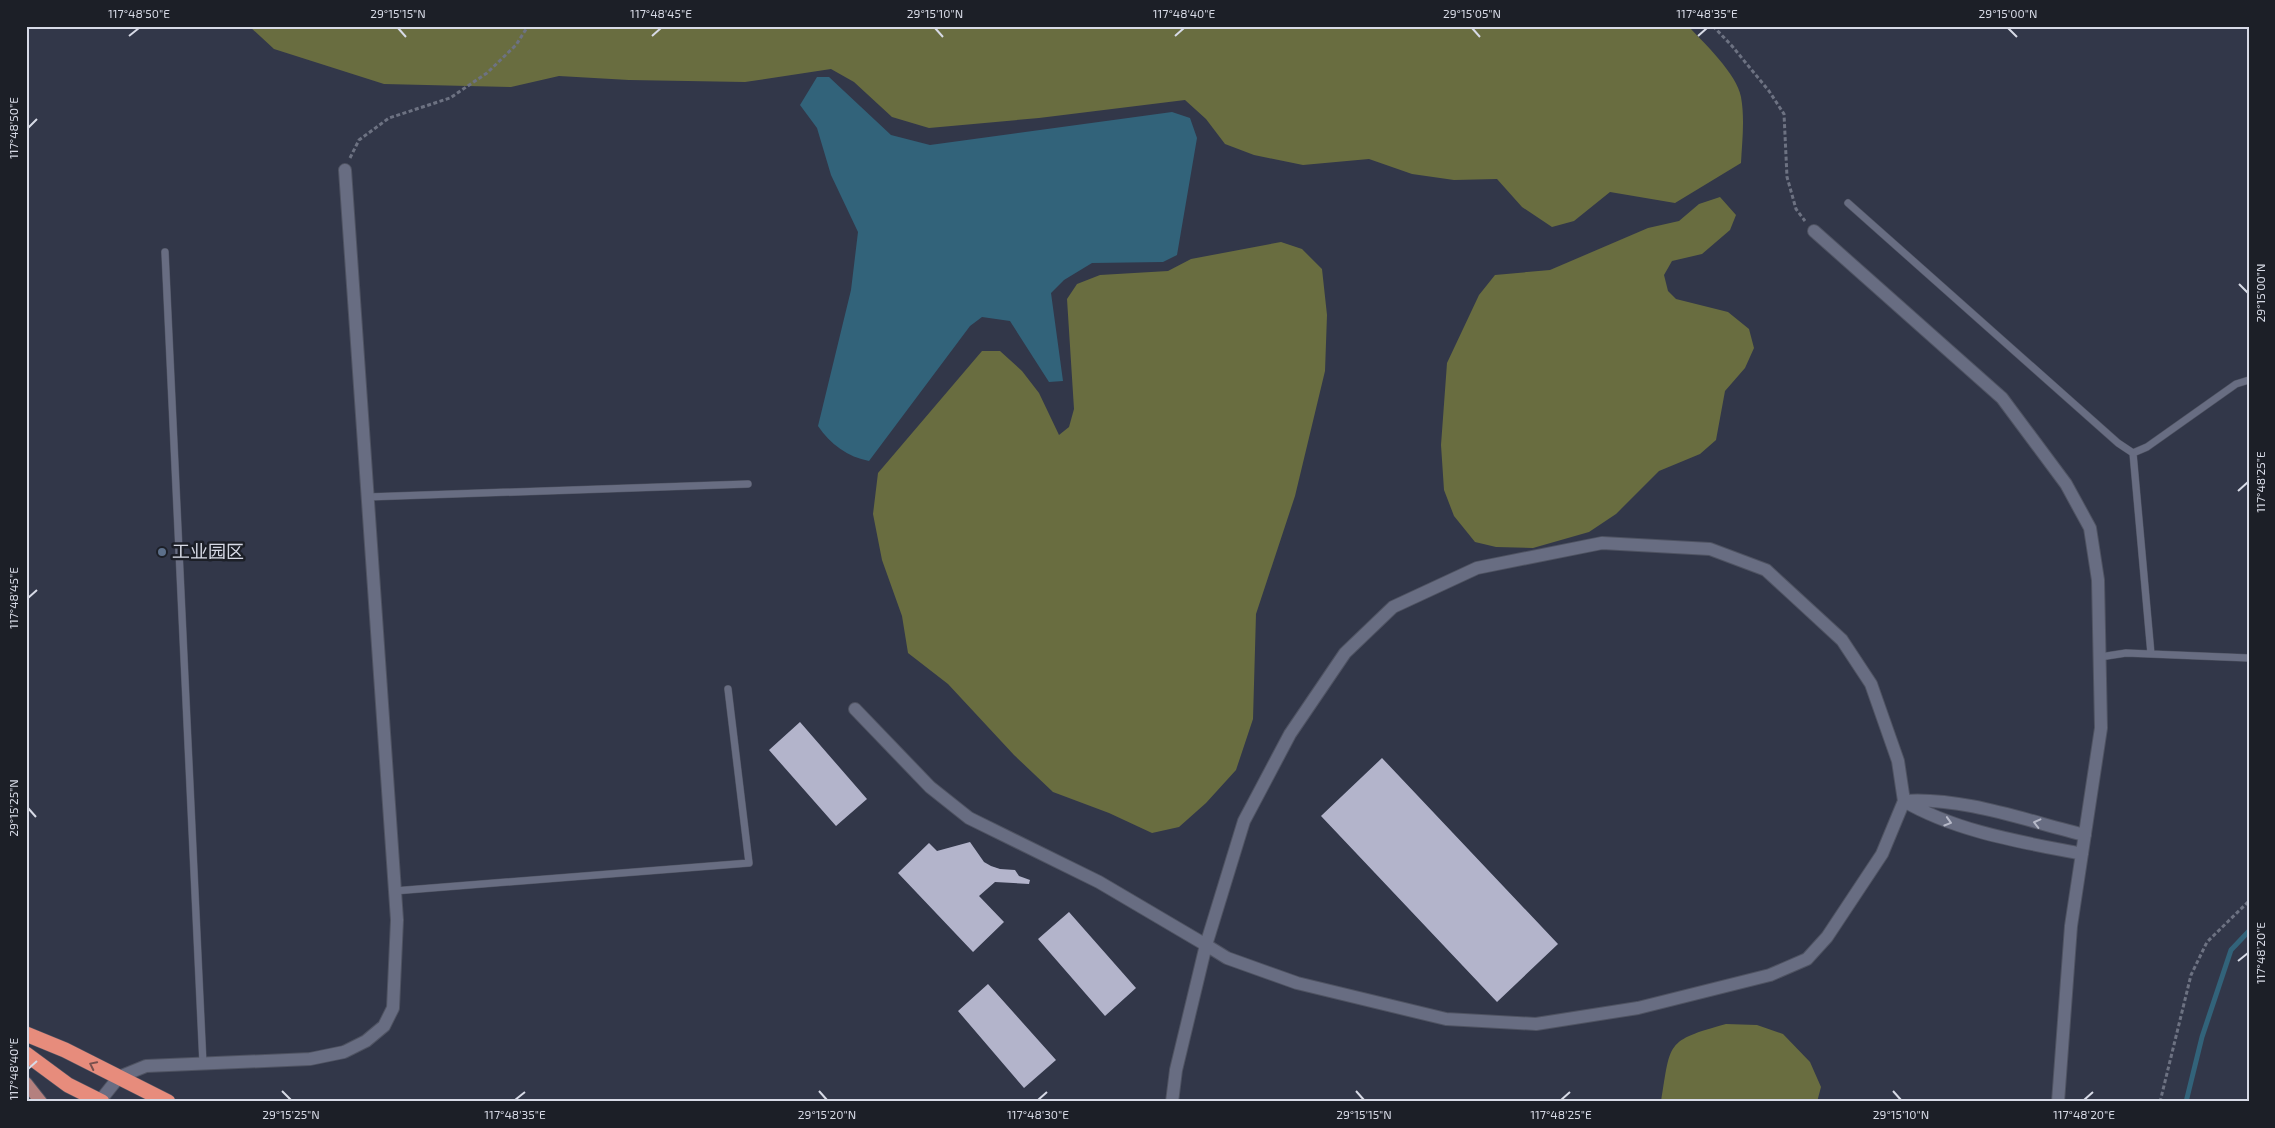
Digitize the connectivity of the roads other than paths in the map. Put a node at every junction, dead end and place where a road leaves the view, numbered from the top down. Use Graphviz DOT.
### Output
graph roads {
  1 [pos="345,170"];
  2 [pos="1848,203"];
  3 [pos="1814,231"];
  4 [pos="166,252"];
  5 [pos="2249,380"];
  6 [pos="2132,453"];
  7 [pos="748,484"];
  8 [pos="367,496"];
  9 [pos="2151,654"];
  10 [pos="2100,657"];
  11 [pos="2249,658"];
  12 [pos="728,689"];
  13 [pos="855,710"];
  14 [pos="1904,801"];
  15 [pos="2085,835"];
  16 [pos="2082,854"];
  17 [pos="394,891"];
  18 [pos="1206,945"];
  19 [pos="26,1034"];
  20 [pos="26,1054"];
  21 [pos="203,1064"];
  22 [pos="119,1077"];
  23 [pos="26,1084"];
  24 [pos="100,1101"];
  25 [pos="41,1102"];
  26 [pos="168,1102"];
  27 [pos="1172,1102"];
  28 [pos="2058,1102"];
  1 -- 8 [label="street"];
  2 -- 6 [label="lane"];
  3 -- 10 [label="street"];
  4 -- 21 [label="lane"];
  5 -- 6 [label="lane"];
  6 -- 9 [label="lane"];
  7 -- 8 [label="lane"];
  8 -- 17 [label="street"];
  9 -- 10 [label="lane"];
  9 -- 11 [label="lane"];
  10 -- 15 [label="street"];
  12 -- 17 [label="lane"];
  13 -- 18 [label="street"];
  15 -- 14 [label="street, one-way"];
  14 -- 16 [label="street, one-way"];
  14 -- 18 [label="street"];
  14 -- 18 [label="street"];
  15 -- 16 [label="street"];
  16 -- 28 [label="street"];
  17 -- 21 [label="street"];
  18 -- 27 [label="street"];
  22 -- 19 [label="highway, one-way"];
  20 -- 24 [label="highway"];
  21 -- 22 [label="street"];
  22 -- 24 [label="street"];
  22 -- 26 [label="highway"];
  23 -- 25 [label="main road"];
}
